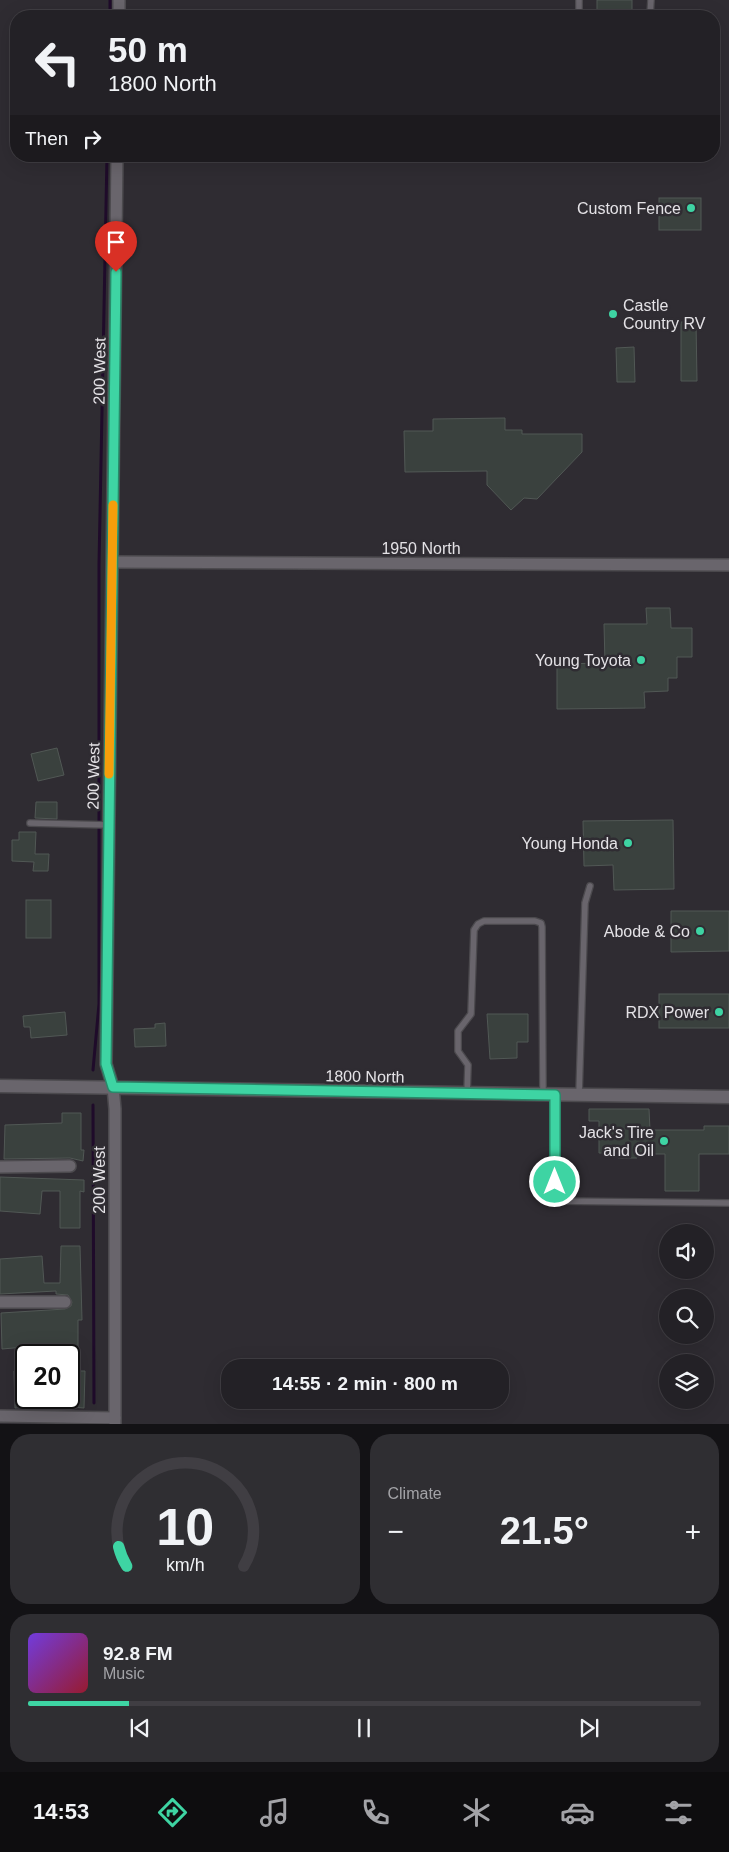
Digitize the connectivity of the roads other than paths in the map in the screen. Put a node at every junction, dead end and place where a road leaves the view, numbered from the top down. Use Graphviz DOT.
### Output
graph roads {
  1 [pos="118,162"];
  2 [pos="113,562"];
  3 [pos="729,565"];
  4 [pos="30,824"];
  5 [pos="105,825"];
  6 [pos="590,886"];
  7 [pos="0,1086"];
  8 [pos="113,1087"];
  9 [pos="468,1094"];
  10 [pos="549,1095"];
  11 [pos="579,1096"];
  12 [pos="729,1097"];
  13 [pos="70,1166"];
  14 [pos="0,1167"];
  15 [pos="729,1202"];
  16 [pos="0,1302"];
  17 [pos="65,1302"];
  18 [pos="0,1417"];
  19 [pos="116,1421"];
  1 -- 2 [label="street, 200 West"];
  2 -- 3 [label="street, 1950 North"];
  2 -- 5 [label="street, 200 West"];
  4 -- 5 [label="lane"];
  5 -- 8 [label="street, 200 West"];
  6 -- 11 [label="lane"];
  7 -- 8 [label="street, 1800 North"];
  8 -- 9 [label="street, 1800 North"];
  8 -- 19 [label="street, 200 West"];
  9 -- 10 [label="street, 1800 North"];
  9 -- 10 [label="lane"];
  10 -- 11 [label="street, 1800 North"];
  10 -- 15 [label="lane"];
  11 -- 12 [label="street, 1800 North"];
  13 -- 14 [label="street"];
  16 -- 17 [label="street"];
  18 -- 19 [label="street"];
}
